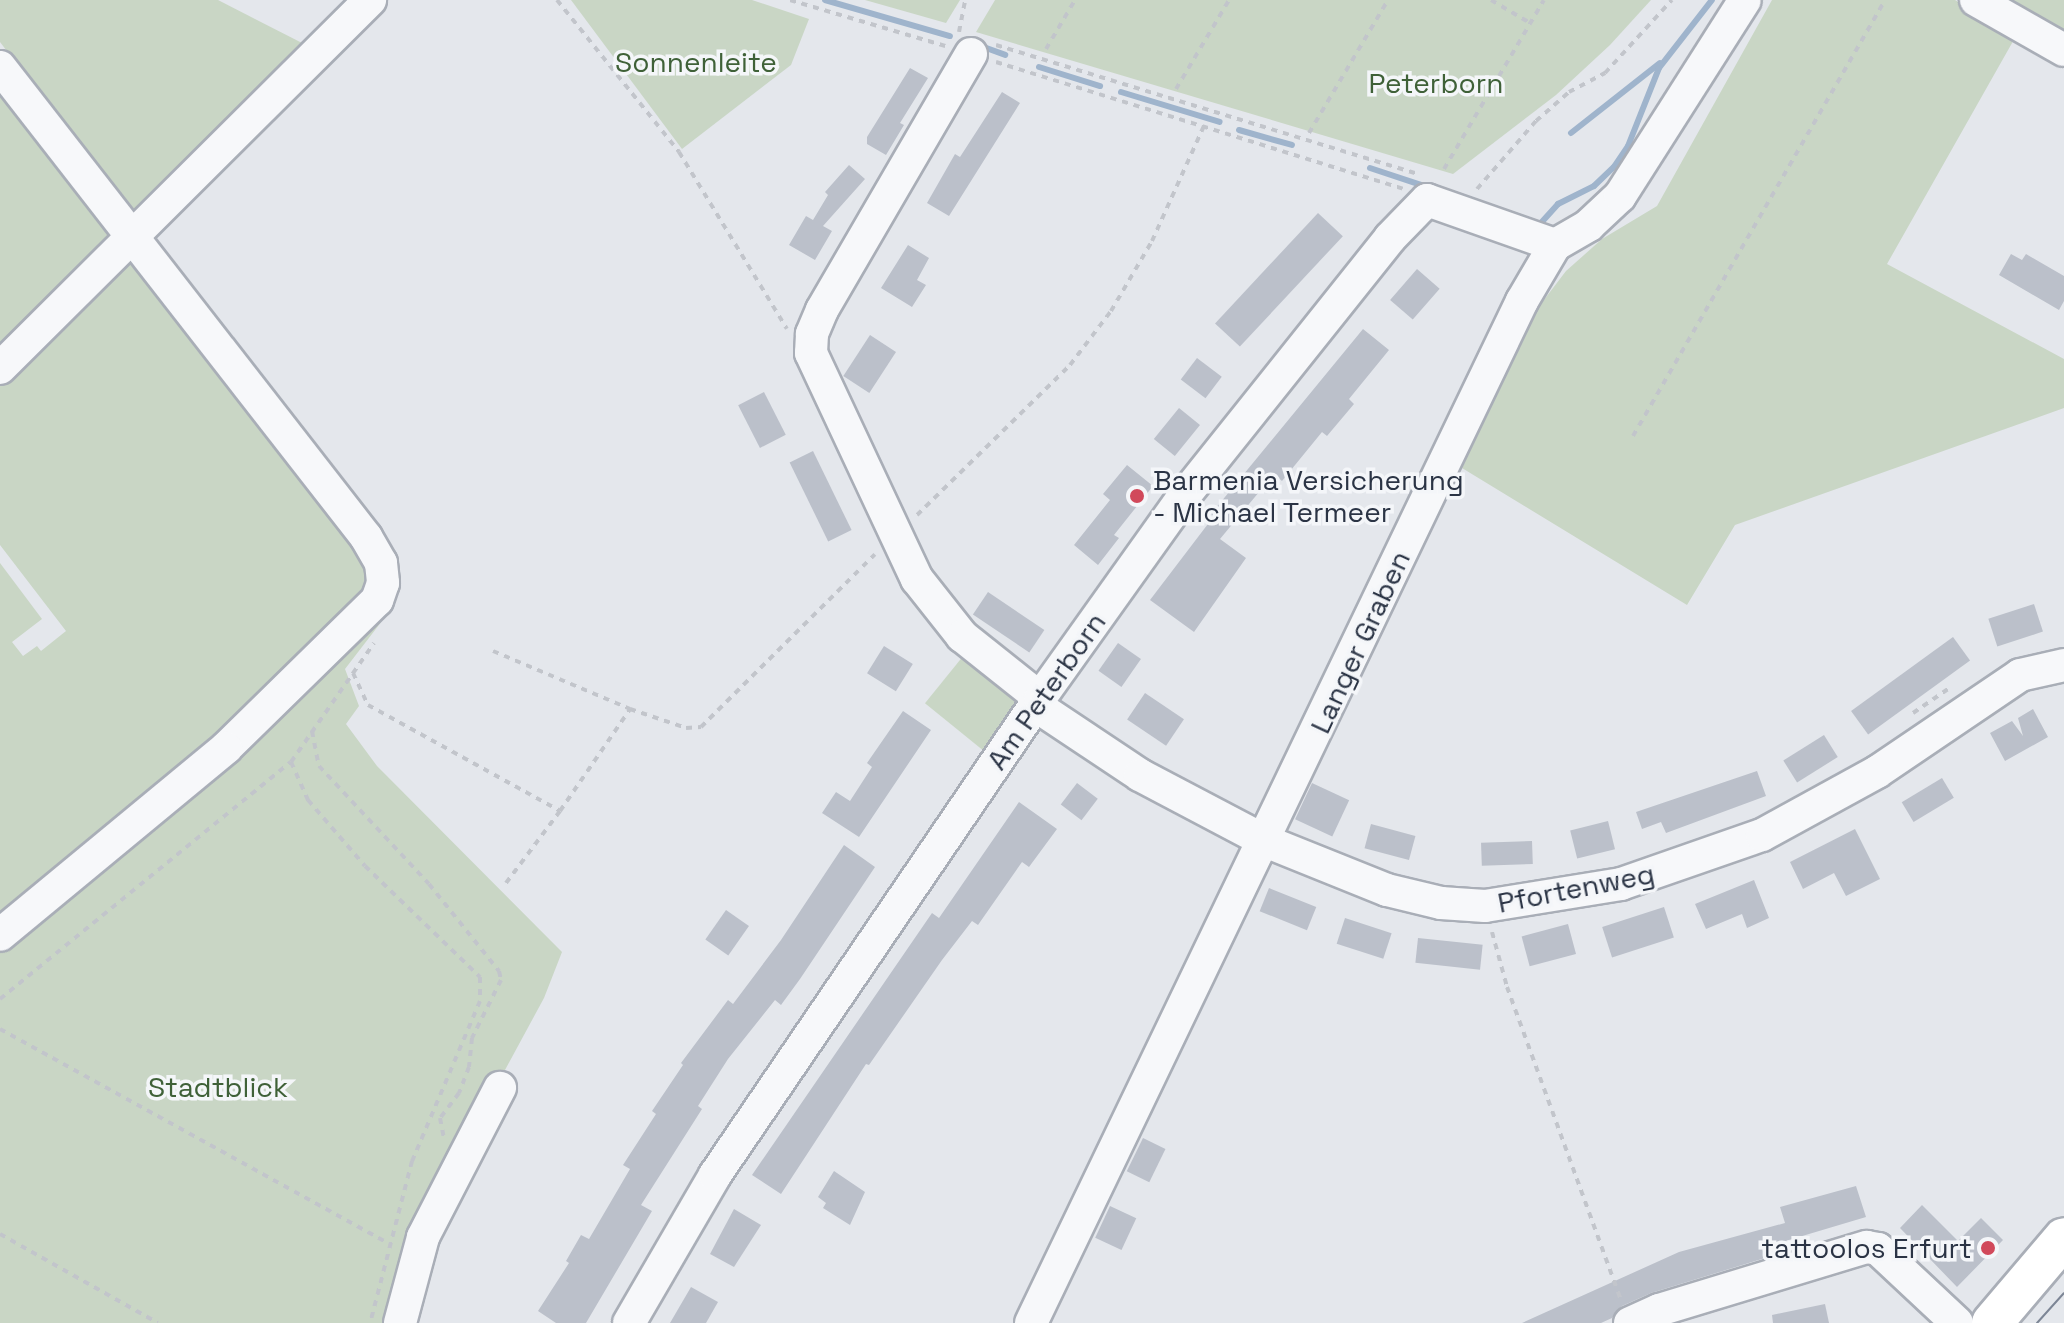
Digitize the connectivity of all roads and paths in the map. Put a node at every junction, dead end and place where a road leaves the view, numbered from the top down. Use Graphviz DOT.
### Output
graph roads {
  1 [pos="370,0"];
  2 [pos="557,0"];
  3 [pos="790,0"];
  4 [pos="965,0"];
  5 [pos="1075,0"];
  6 [pos="1229,0"];
  7 [pos="1388,0"];
  8 [pos="1491,0"];
  9 [pos="1544,0"];
  10 [pos="1672,0"];
  11 [pos="1745,0"];
  12 [pos="1885,0"];
  13 [pos="1976,0"];
  14 [pos="1530,23"];
  15 [pos="921,39"];
  16 [pos="970,41"];
  17 [pos="1046,49"];
  18 [pos="2064,50"];
  19 [pos="0,67"];
  20 [pos="1176,89"];
  21 [pos="1204,126"];
  22 [pos="1309,133"];
  23 [pos="1444,169"];
  24 [pos="1426,188"];
  25 [pos="1464,188"];
  26 [pos="131,238"];
  27 [pos="1555,245"];
  28 [pos="811,353"];
  29 [pos="0,368"];
  30 [pos="1633,436"];
  31 [pos="933,500"];
  32 [pos="895,535"];
  33 [pos="493,651"];
  34 [pos="2064,665"];
  35 [pos="353,673"];
  36 [pos="1953,686"];
  37 [pos="1037,701"];
  38 [pos="630,709"];
  39 [pos="1906,718"];
  40 [pos="312,731"];
  41 [pos="302,747"];
  42 [pos="291,762"];
  43 [pos="560,811"];
  44 [pos="1265,841"];
  45 [pos="506,883"];
  46 [pos="1485,906"];
  47 [pos="0,935"];
  48 [pos="0,999"];
  49 [pos="0,1029"];
  50 [pos="500,1088"];
  51 [pos="466,1152"];
  52 [pos="0,1234"];
  53 [pos="2064,1238"];
  54 [pos="389,1244"];
  55 [pos="1627,1316"];
  56 [pos="158,1323"];
  57 [pos="370,1323"];
  58 [pos="400,1323"];
  59 [pos="629,1323"];
  60 [pos="1031,1323"];
  61 [pos="1957,1323"];
  62 [pos="1992,1323"];
  1 -- 26 [label="street"];
  2 -- 28 [label="path"];
  3 -- 15 [label="path"];
  4 -- 16 [label="path"];
  5 -- 17 [label="path"];
  6 -- 20 [label="path"];
  7 -- 22 [label="path"];
  8 -- 14 [label="path"];
  9 -- 14 [label="path"];
  10 -- 25 [label="path"];
  11 -- 27 [label="street, Langer Graben"];
  12 -- 30 [label="path"];
  13 -- 18 [label="street"];
  14 -- 23 [label="path"];
  16 -- 21 [label="path"];
  16 -- 24 [label="path"];
  16 -- 28 [label="street"];
  19 -- 26 [label="street"];
  21 -- 24 [label="path"];
  21 -- 31 [label="path"];
  24 -- 27 [label="street"];
  24 -- 37 [label="street, Am Peterborn"];
  26 -- 29 [label="street"];
  26 -- 47 [label="street"];
  27 -- 44 [label="street, Langer Graben"];
  28 -- 32 [label="street"];
  32 -- 37 [label="street, Pfortenweg"];
  32 -- 38 [label="path"];
  33 -- 38 [label="path"];
  34 -- 46 [label="street, Pfortenweg"];
  35 -- 43 [label="path"];
  36 -- 39 [label="path"];
  37 -- 44 [label="street, Pfortenweg"];
  37 -- 59 [label="street, Am Peterborn"];
  38 -- 43 [label="path"];
  40 -- 51 [label="path"];
  41 -- 42 [label="path"];
  42 -- 48 [label="path"];
  42 -- 54 [label="path"];
  43 -- 45 [label="path"];
  44 -- 46 [label="street, Pfortenweg"];
  44 -- 60 [label="street, Langer Graben"];
  46 -- 55 [label="path"];
  49 -- 54 [label="path"];
  50 -- 51 [label="street"];
  51 -- 58 [label="street"];
  52 -- 56 [label="path"];
  53 -- 62 [label="main road"];
  54 -- 57 [label="path"];
  55 -- 61 [label="street"];
}
